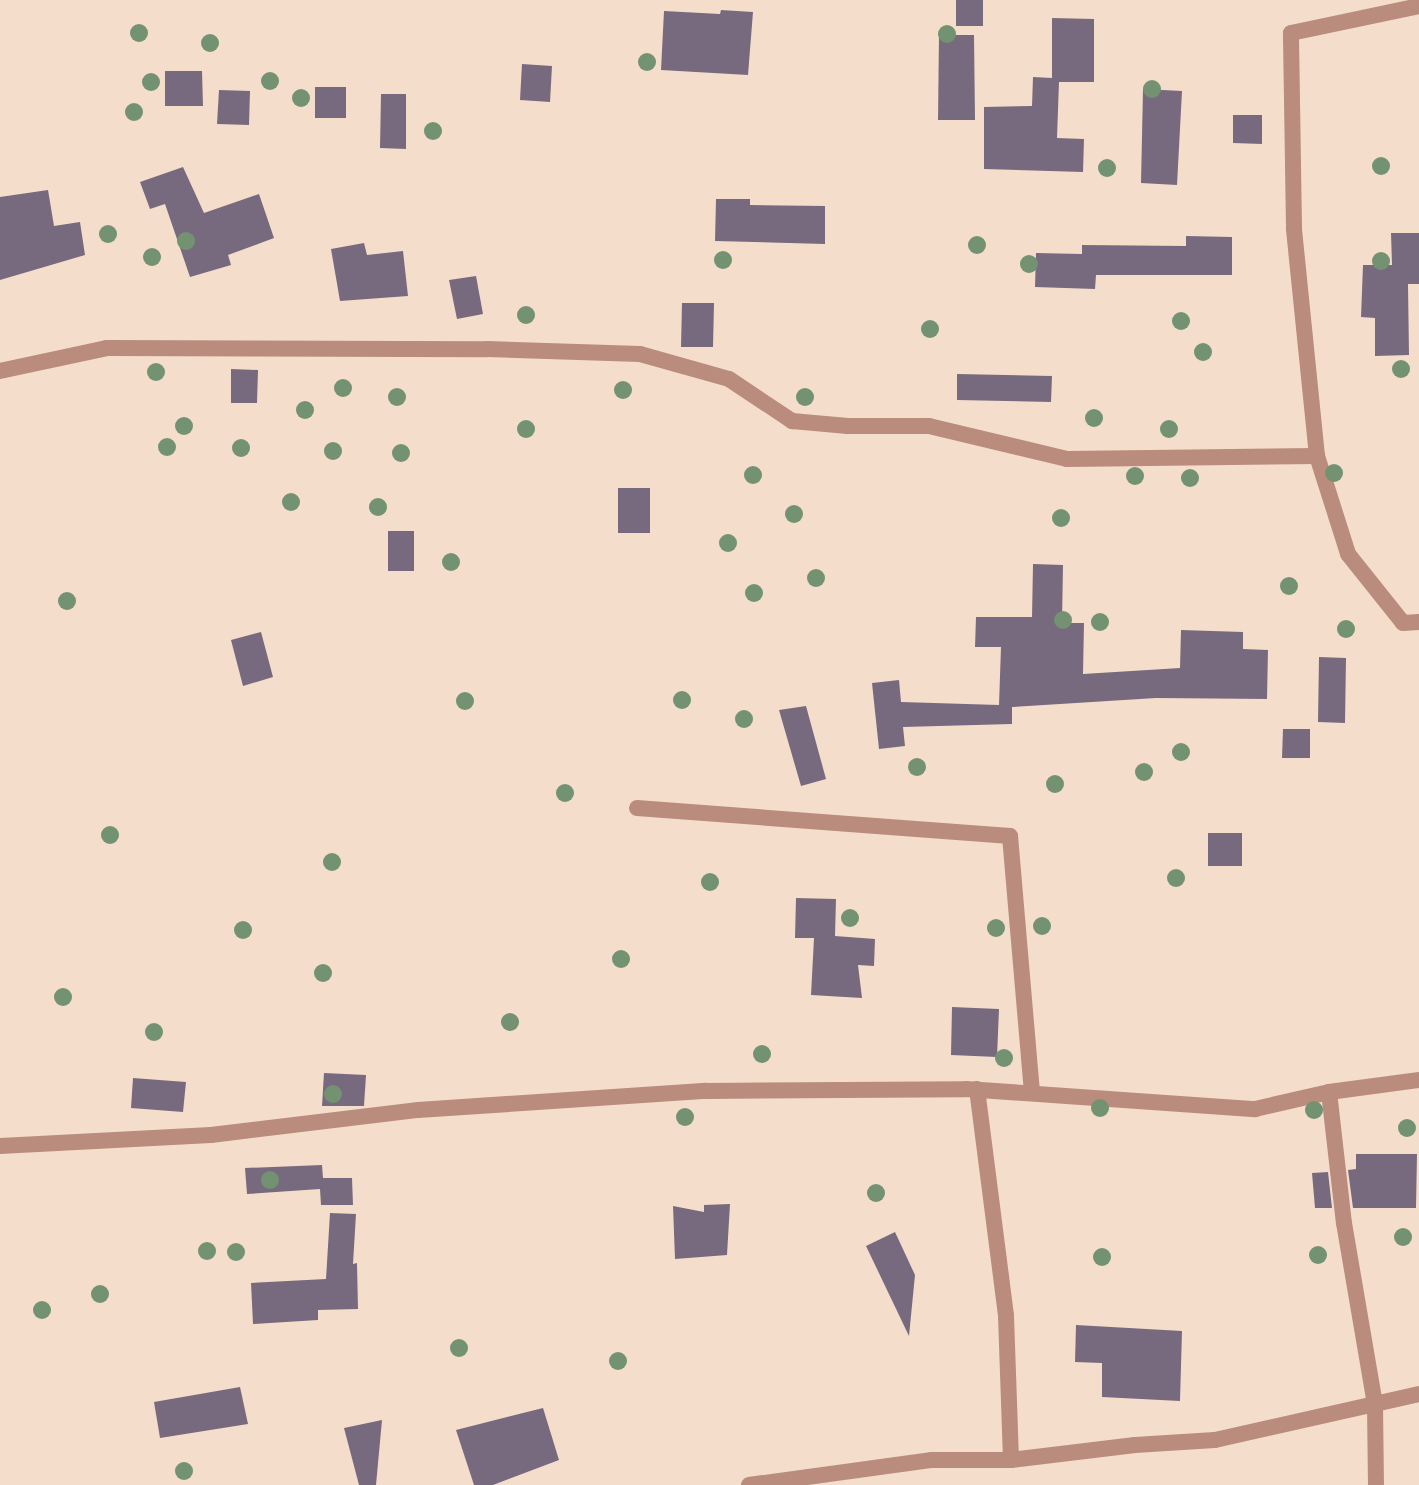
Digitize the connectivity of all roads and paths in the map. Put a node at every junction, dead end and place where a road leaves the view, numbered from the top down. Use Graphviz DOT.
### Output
graph roads {
  1 [pos="1419,6"];
  2 [pos="0,371"];
  3 [pos="1317,456"];
  4 [pos="1419,622"];
  5 [pos="637,808"];
  6 [pos="1419,1080"];
  7 [pos="977,1089"];
  8 [pos="1329,1092"];
  9 [pos="1032,1093"];
  10 [pos="0,1146"];
  11 [pos="1419,1394"];
  12 [pos="1375,1404"];
  13 [pos="1011,1460"];
  14 [pos="749,1485"];
  15 [pos="1376,1485"];
  1 -- 3 [label="street"];
  2 -- 3 [label="street"];
  3 -- 4 [label="street"];
  5 -- 9 [label="street"];
  6 -- 8 [label="street"];
  7 -- 9 [label="street"];
  7 -- 10 [label="street"];
  7 -- 13 [label="street"];
  8 -- 9 [label="street"];
  8 -- 12 [label="street"];
  11 -- 12 [label="street"];
  12 -- 13 [label="street"];
  12 -- 15 [label="street"];
  13 -- 14 [label="street"];
}
